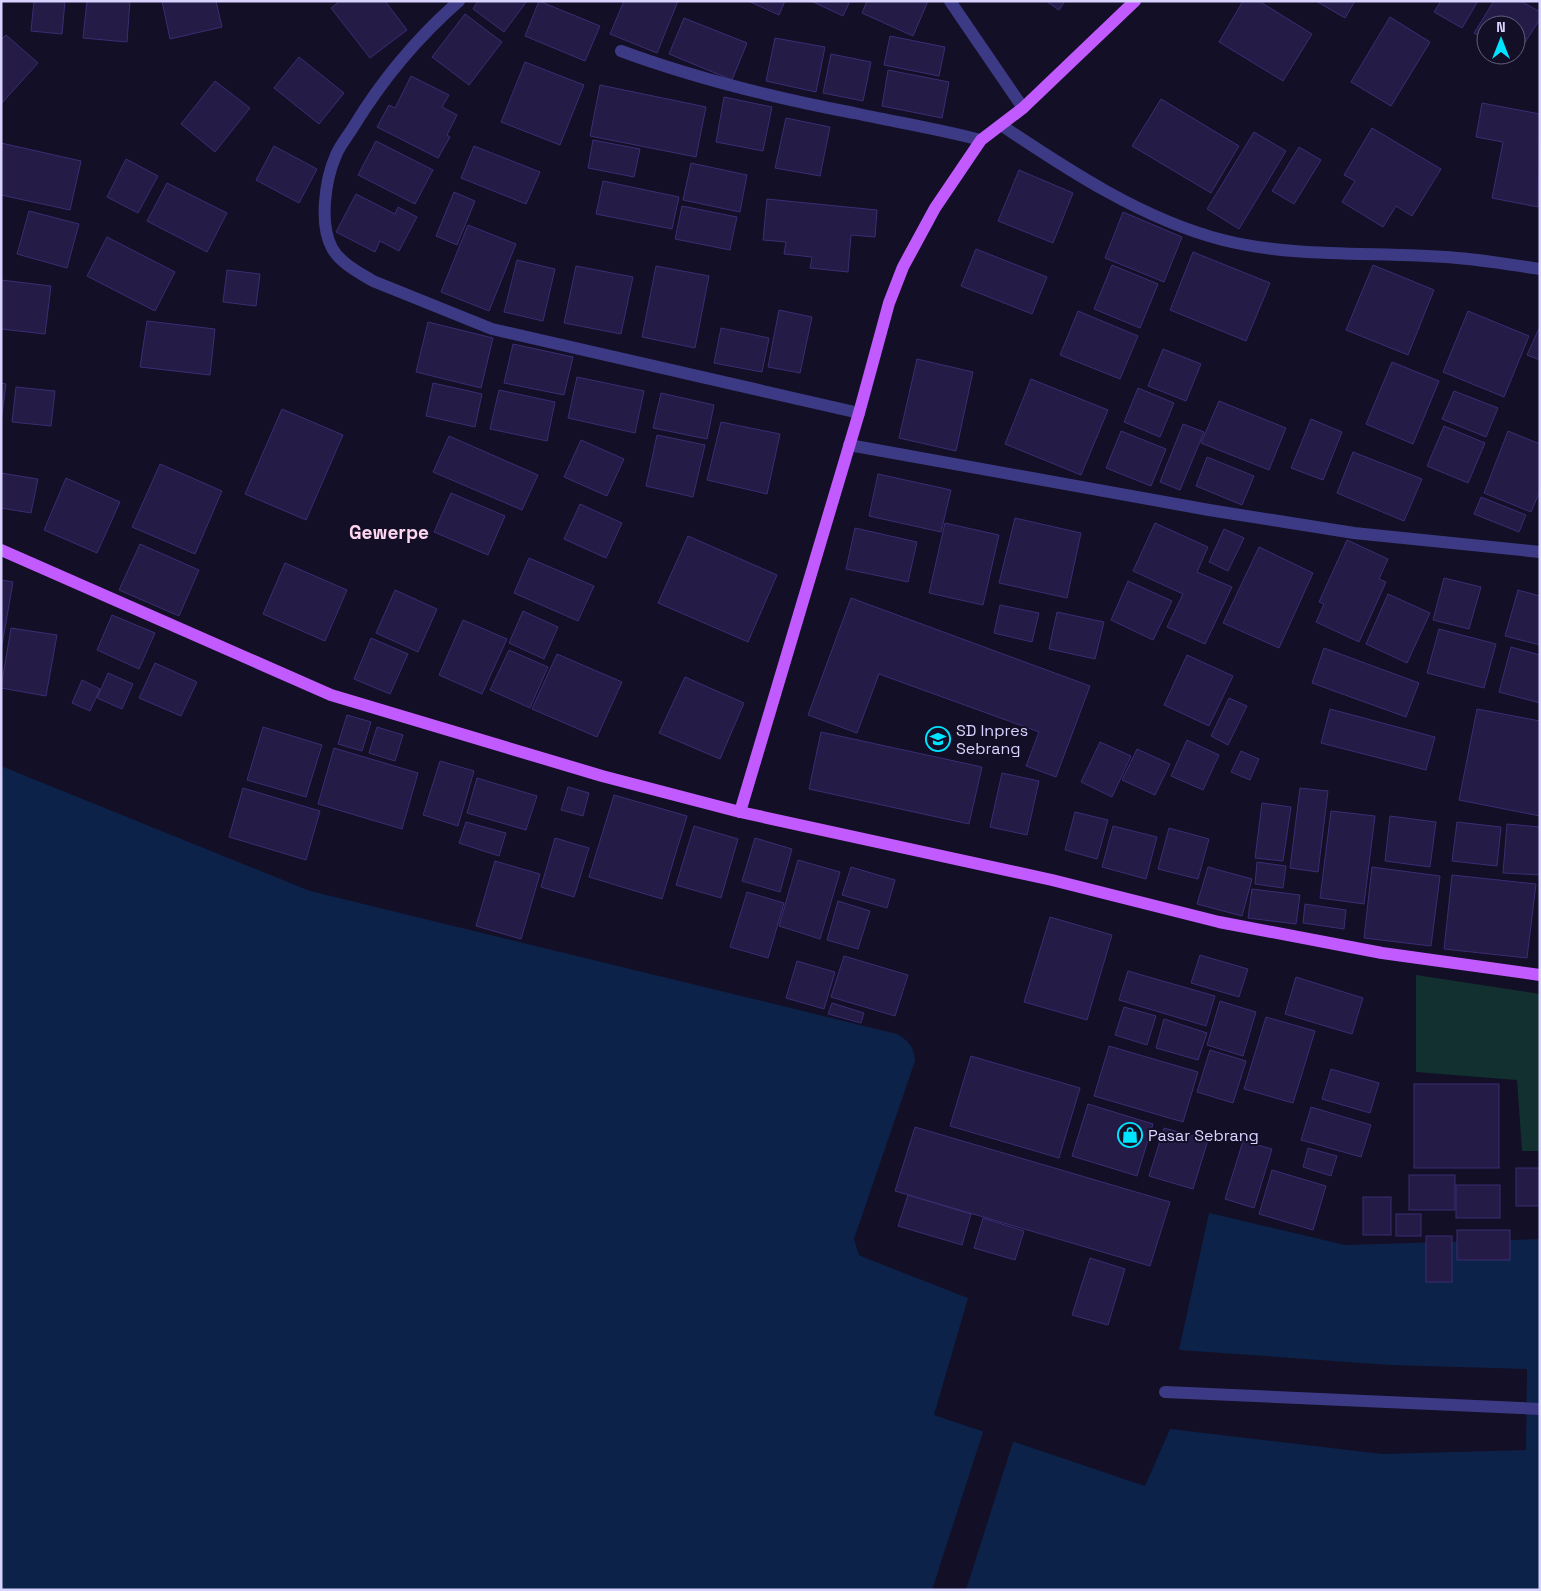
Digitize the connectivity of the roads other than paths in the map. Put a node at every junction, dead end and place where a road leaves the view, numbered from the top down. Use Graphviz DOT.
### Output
graph roads {
  1 [pos="459,1"];
  2 [pos="950,1"];
  3 [pos="1135,1"];
  4 [pos="621,51"];
  5 [pos="1023,108"];
  6 [pos="1001,125"];
  7 [pos="981,140"];
  8 [pos="1540,269"];
  9 [pos="859,413"];
  10 [pos="849,445"];
  11 [pos="1,550"];
  12 [pos="1540,552"];
  13 [pos="740,812"];
  14 [pos="1540,975"];
  15 [pos="1166,1392"];
  16 [pos="1540,1409"];
  1 -- 9 [label="street"];
  2 -- 5 [label="street"];
  3 -- 5 [label="main road"];
  4 -- 7 [label="street"];
  5 -- 6 [label="main road"];
  6 -- 7 [label="main road"];
  6 -- 8 [label="street"];
  7 -- 9 [label="main road"];
  9 -- 10 [label="main road"];
  10 -- 12 [label="street"];
  10 -- 13 [label="main road"];
  11 -- 13 [label="main road"];
  13 -- 14 [label="main road"];
  15 -- 16 [label="street"];
}
